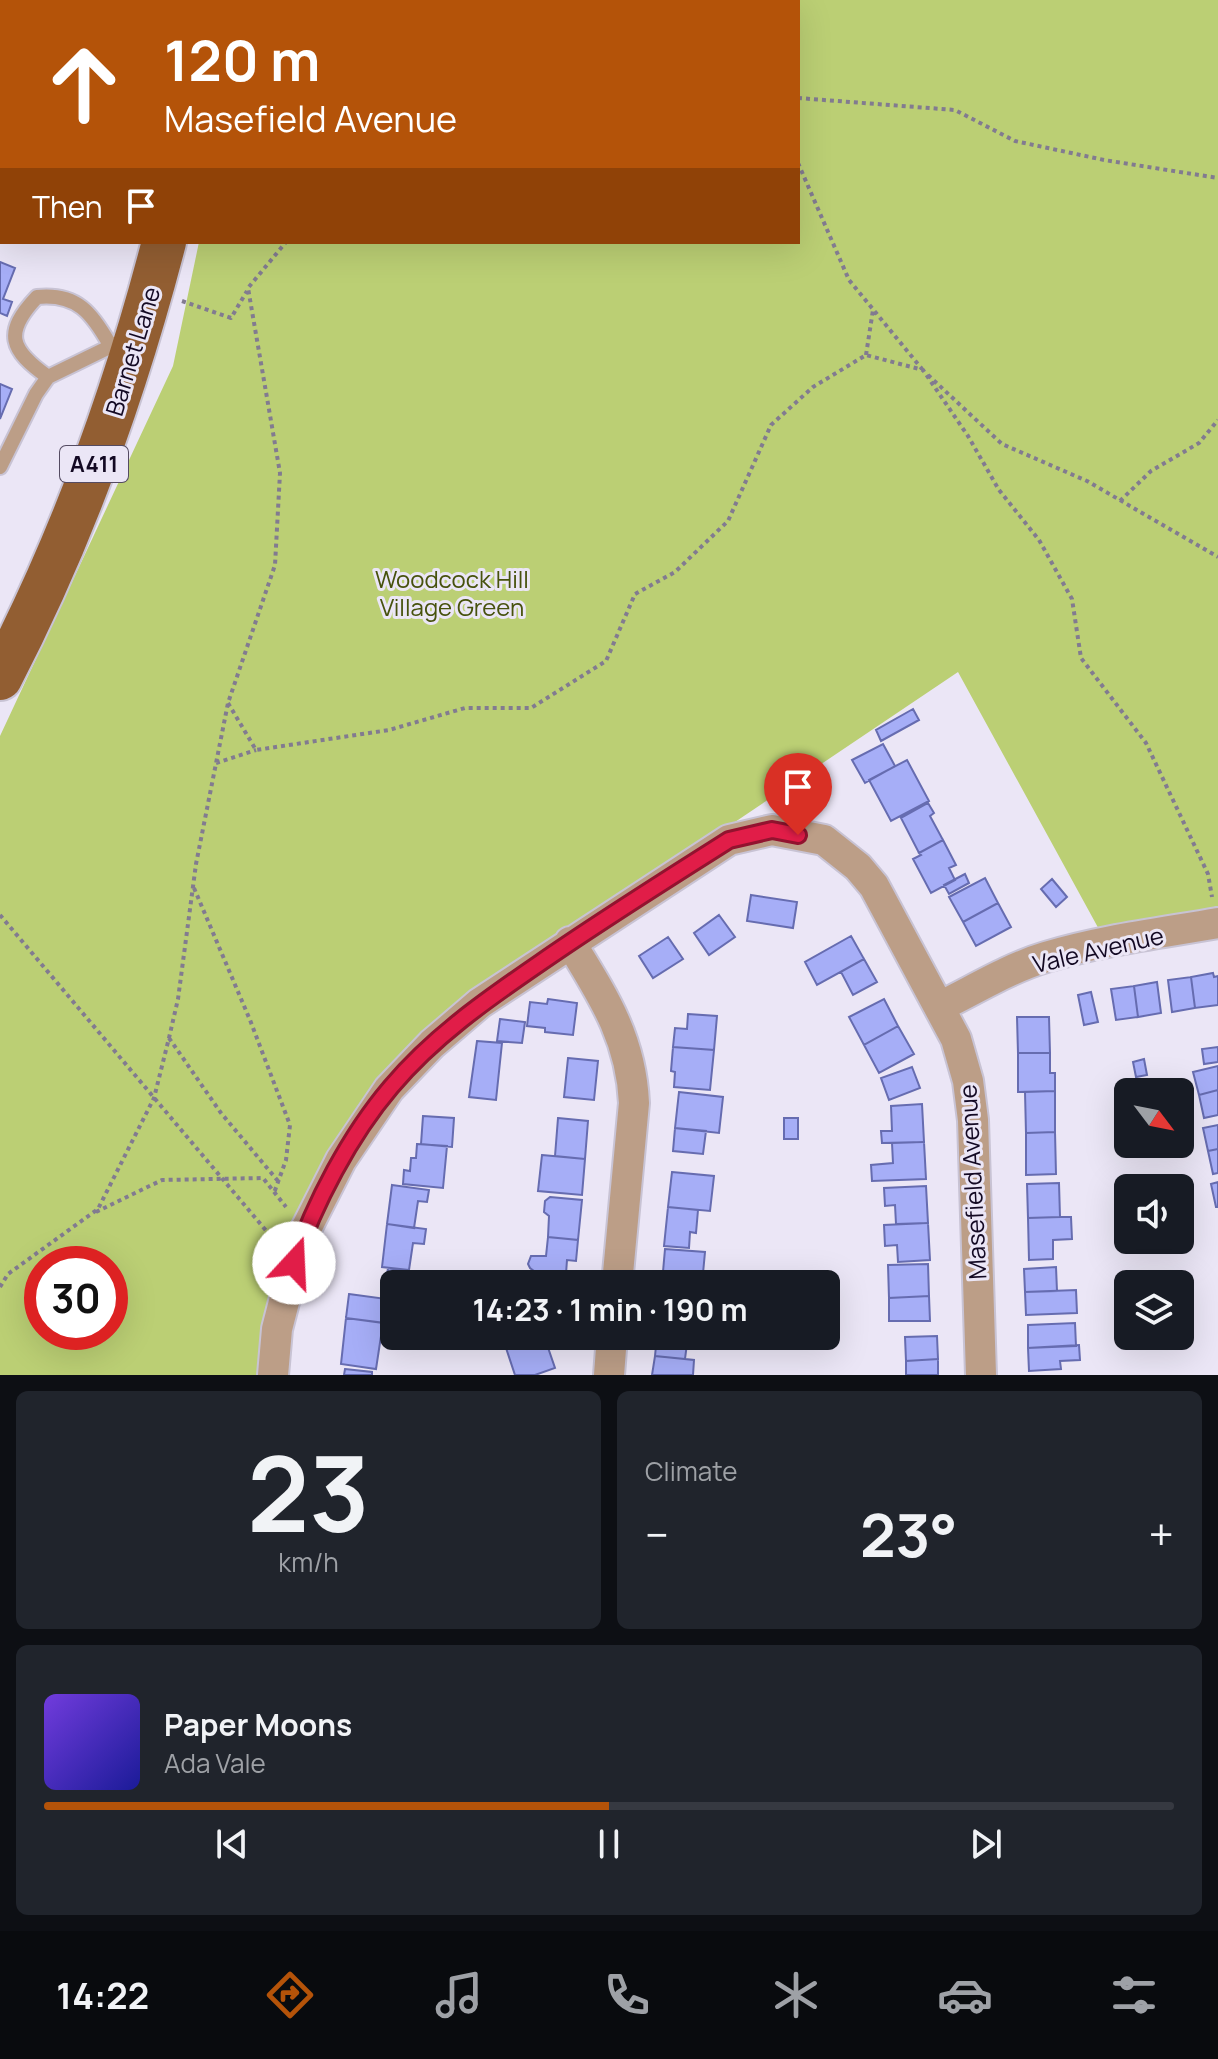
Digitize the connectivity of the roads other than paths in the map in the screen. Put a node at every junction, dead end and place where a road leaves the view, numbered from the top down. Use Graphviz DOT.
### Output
graph roads {
  1 [pos="163,244"];
  2 [pos="125,339"];
  3 [pos="48,377"];
  4 [pos="0,467"];
  5 [pos="0,678"];
  6 [pos="1217,923"];
  7 [pos="570,942"];
  8 [pos="939,1007"];
  9 [pos="618,1270"];
  10 [pos="611,1350"];
  11 [pos="273,1375"];
  12 [pos="609,1375"];
  13 [pos="981,1375"];
  1 -- 2 [label="main road, Barnet Lane / A411"];
  2 -- 3 [label="lane"];
  2 -- 3 [label="lane"];
  2 -- 5 [label="main road, Barnet Lane / A411"];
  3 -- 4 [label="lane"];
  6 -- 8 [label="street, Vale Avenue"];
  7 -- 8 [label="street, Masefield Avenue"];
  7 -- 9 [label="street"];
  7 -- 11 [label="street, Masefield Avenue"];
  8 -- 13 [label="street, Masefield Avenue"];
  10 -- 12 [label="street"];
}
